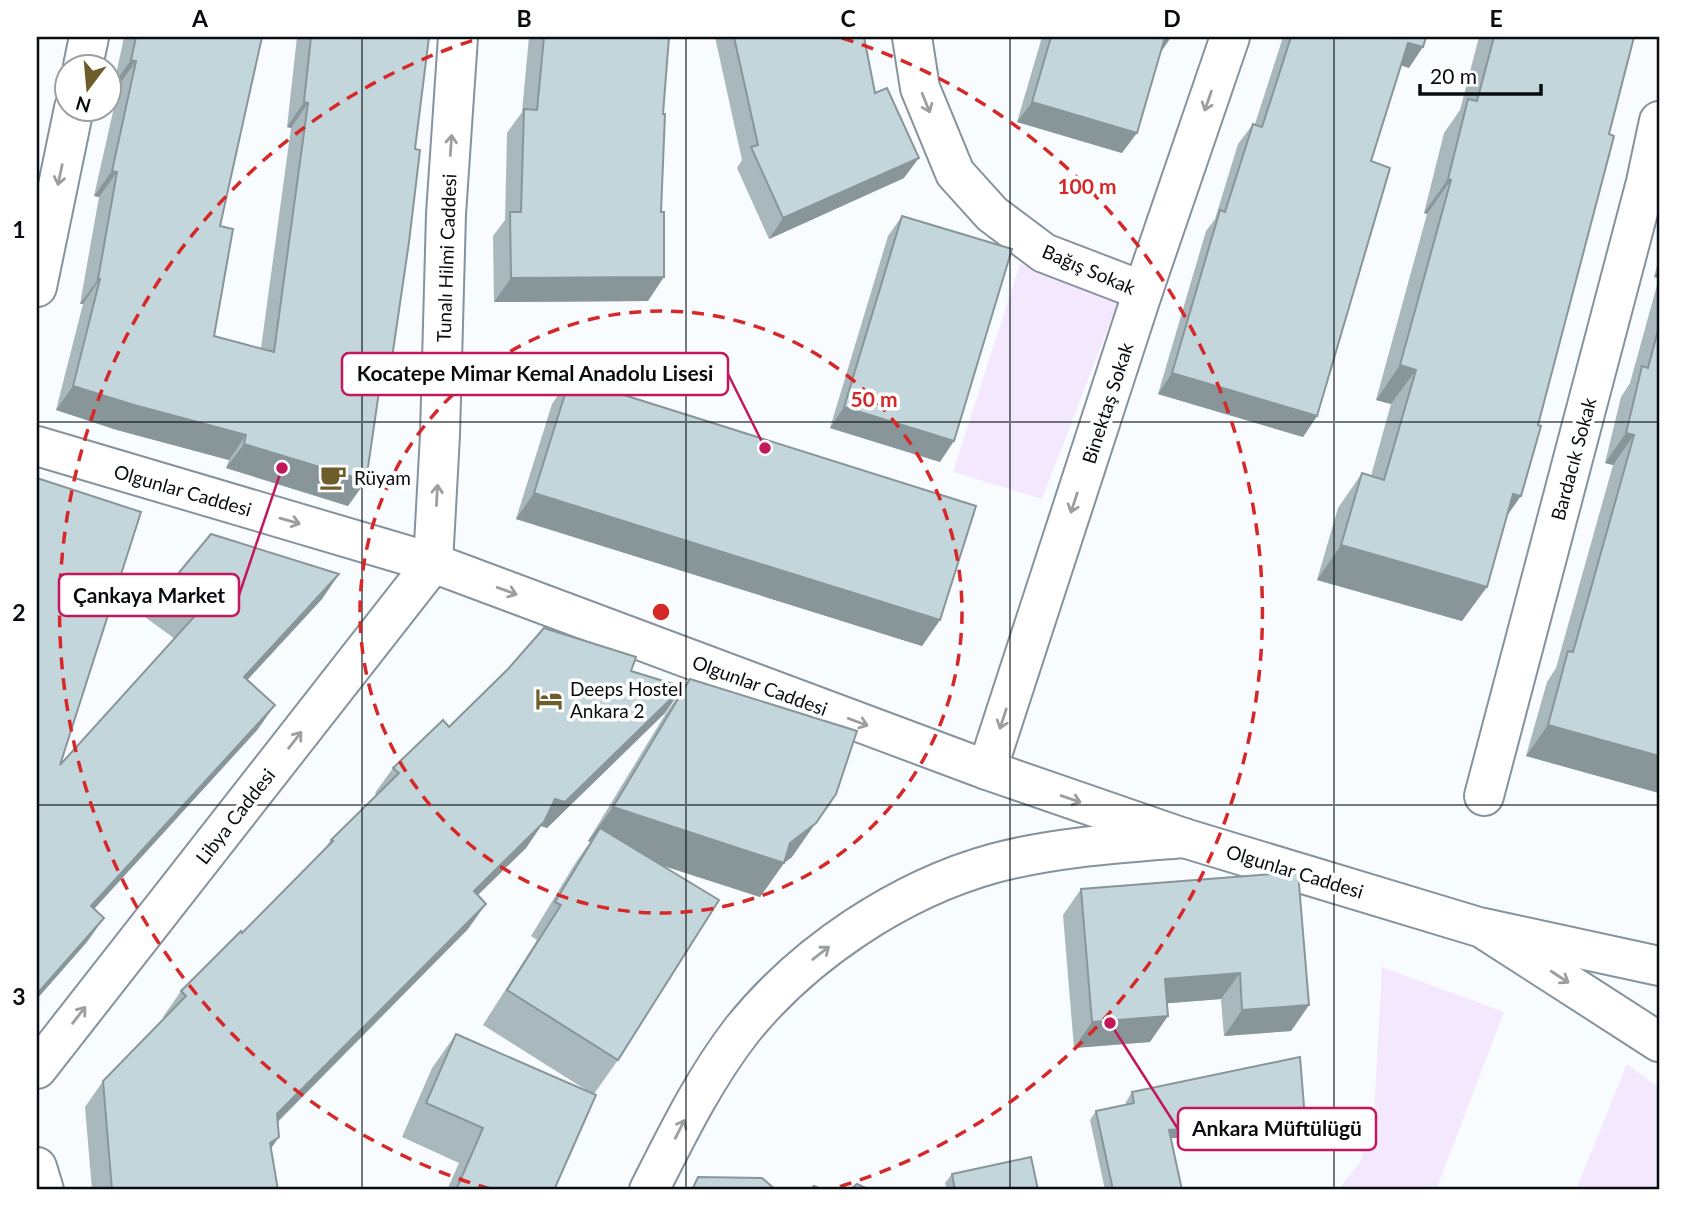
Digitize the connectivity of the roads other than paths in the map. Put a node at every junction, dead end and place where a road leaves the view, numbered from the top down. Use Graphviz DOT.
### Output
graph roads {
  1 [pos="458,37"];
  2 [pos="912,37"];
  3 [pos="1230,37"];
  4 [pos="1659,121"];
  5 [pos="71,122"];
  6 [pos="37,287"];
  7 [pos="1143,291"];
  8 [pos="37,446"];
  9 [pos="433,563"];
  10 [pos="987,770"];
  11 [pos="1484,796"];
  12 [pos="1184,838"];
  13 [pos="1482,928"];
  14 [pos="1659,966"];
  15 [pos="1659,1042"];
  16 [pos="37,1069"];
  17 [pos="37,1167"];
  18 [pos="44,1190"];
  19 [pos="649,1190"];
  9 -- 1 [label="street, Tunalı Hilmi Caddesi, one-way"];
  2 -- 7 [label="street, Bağış Sokak, one-way"];
  3 -- 7 [label="street, Binektaş Sokak, one-way"];
  4 -- 11 [label="street, Bardacık Sokak"];
  5 -- 6 [label="street, one-way"];
  7 -- 10 [label="street, Binektaş Sokak, one-way"];
  8 -- 9 [label="street, Olgunlar Caddesi, one-way"];
  9 -- 10 [label="street, Olgunlar Caddesi, one-way"];
  16 -- 9 [label="street, Libya Caddesi, one-way"];
  10 -- 12 [label="street, Olgunlar Caddesi, one-way"];
  12 -- 13 [label="street, Olgunlar Caddesi"];
  19 -- 12 [label="street, one-way"];
  13 -- 14 [label="street, Olgunlar Caddesi"];
  13 -- 15 [label="street, Olgunlar Caddesi, one-way"];
  17 -- 18 [label="street"];
}
